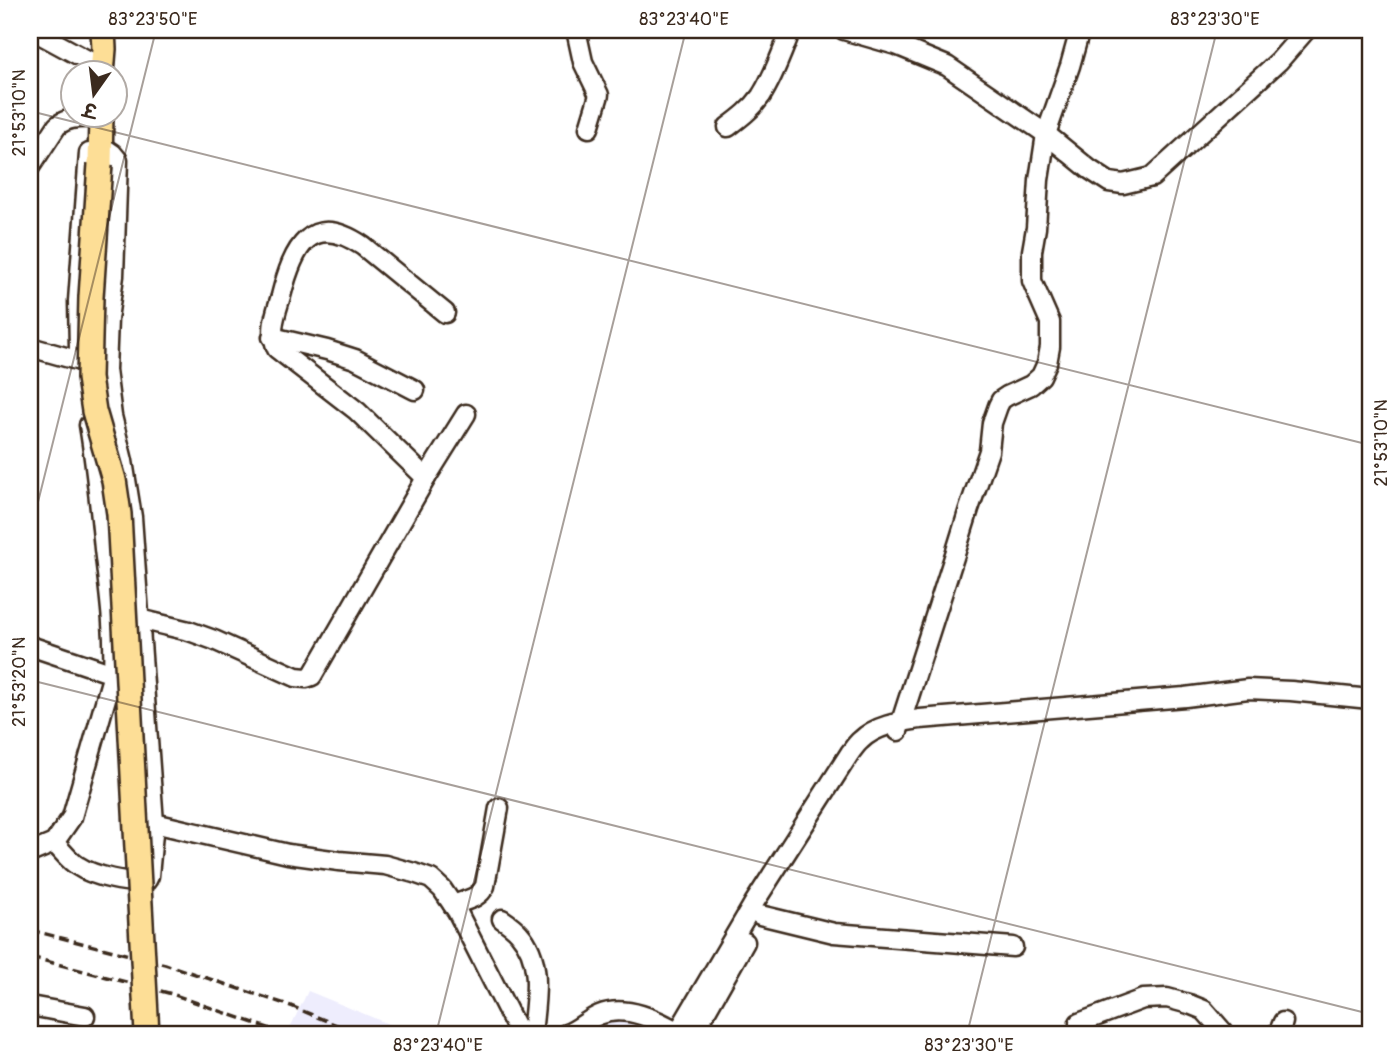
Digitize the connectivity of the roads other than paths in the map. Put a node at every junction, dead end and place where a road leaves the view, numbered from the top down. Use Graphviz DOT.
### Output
graph roads {
  1 [pos="32,30"];
  2 [pos="121,30"];
  3 [pos="576,30"];
  4 [pos="790,30"];
  5 [pos="844,30"];
  6 [pos="1080,30"];
  7 [pos="1306,30"];
  8 [pos="103,55"];
  9 [pos="60,124"];
  10 [pos="728,127"];
  11 [pos="589,128"];
  12 [pos="95,130"];
  13 [pos="99,130"];
  14 [pos="1046,134"];
  15 [pos="100,154"];
  16 [pos="30,167"];
  17 [pos="445,313"];
  18 [pos="272,337"];
  19 [pos="30,347"];
  20 [pos="80,361"];
  21 [pos="415,390"];
  22 [pos="466,414"];
  23 [pos="426,478"];
  24 [pos="139,619"];
  25 [pos="30,646"];
  26 [pos="113,674"];
  27 [pos="1370,699"];
  28 [pos="1370,709"];
  29 [pos="900,728"];
  30 [pos="499,808"];
  31 [pos="154,822"];
  32 [pos="54,843"];
  33 [pos="30,853"];
  34 [pos="453,905"];
  35 [pos="760,915"];
  36 [pos="502,919"];
  37 [pos="1013,947"];
  38 [pos="30,1006"];
  39 [pos="85,1016"];
  40 [pos="1079,1023"];
  41 [pos="684,1033"];
  42 [pos="147,1034"];
  43 [pos="530,1034"];
  44 [pos="566,1034"];
  45 [pos="1226,1034"];
  1 -- 8 [label="street"];
  2 -- 8 [label="main road"];
  3 -- 11 [label="street"];
  4 -- 10 [label="street"];
  5 -- 14 [label="street"];
  6 -- 14 [label="street"];
  7 -- 14 [label="street"];
  9 -- 16 [label="street"];
  12 -- 20 [label="street"];
  13 -- 15 [label="main road"];
  14 -- 29 [label="street"];
  15 -- 24 [label="street"];
  15 -- 42 [label="main road, bridge"];
  17 -- 18 [label="street"];
  18 -- 21 [label="street"];
  18 -- 23 [label="street"];
  19 -- 20 [label="street"];
  20 -- 26 [label="street"];
  22 -- 23 [label="street"];
  23 -- 24 [label="street"];
  24 -- 31 [label="street"];
  25 -- 26 [label="street"];
  26 -- 32 [label="street"];
  27 -- 29 [label="street"];
  28 -- 29 [label="street"];
  29 -- 35 [label="street"];
  29 -- 41 [label="street"];
  30 -- 34 [label="street"];
  31 -- 32 [label="street"];
  31 -- 34 [label="street"];
  32 -- 33 [label="street"];
  34 -- 43 [label="street"];
  35 -- 37 [label="street"];
  35 -- 41 [label="street"];
  36 -- 43 [label="street"];
  38 -- 39 [label="street"];
  40 -- 45 [label="street"];
  41 -- 44 [label="street"];
}
